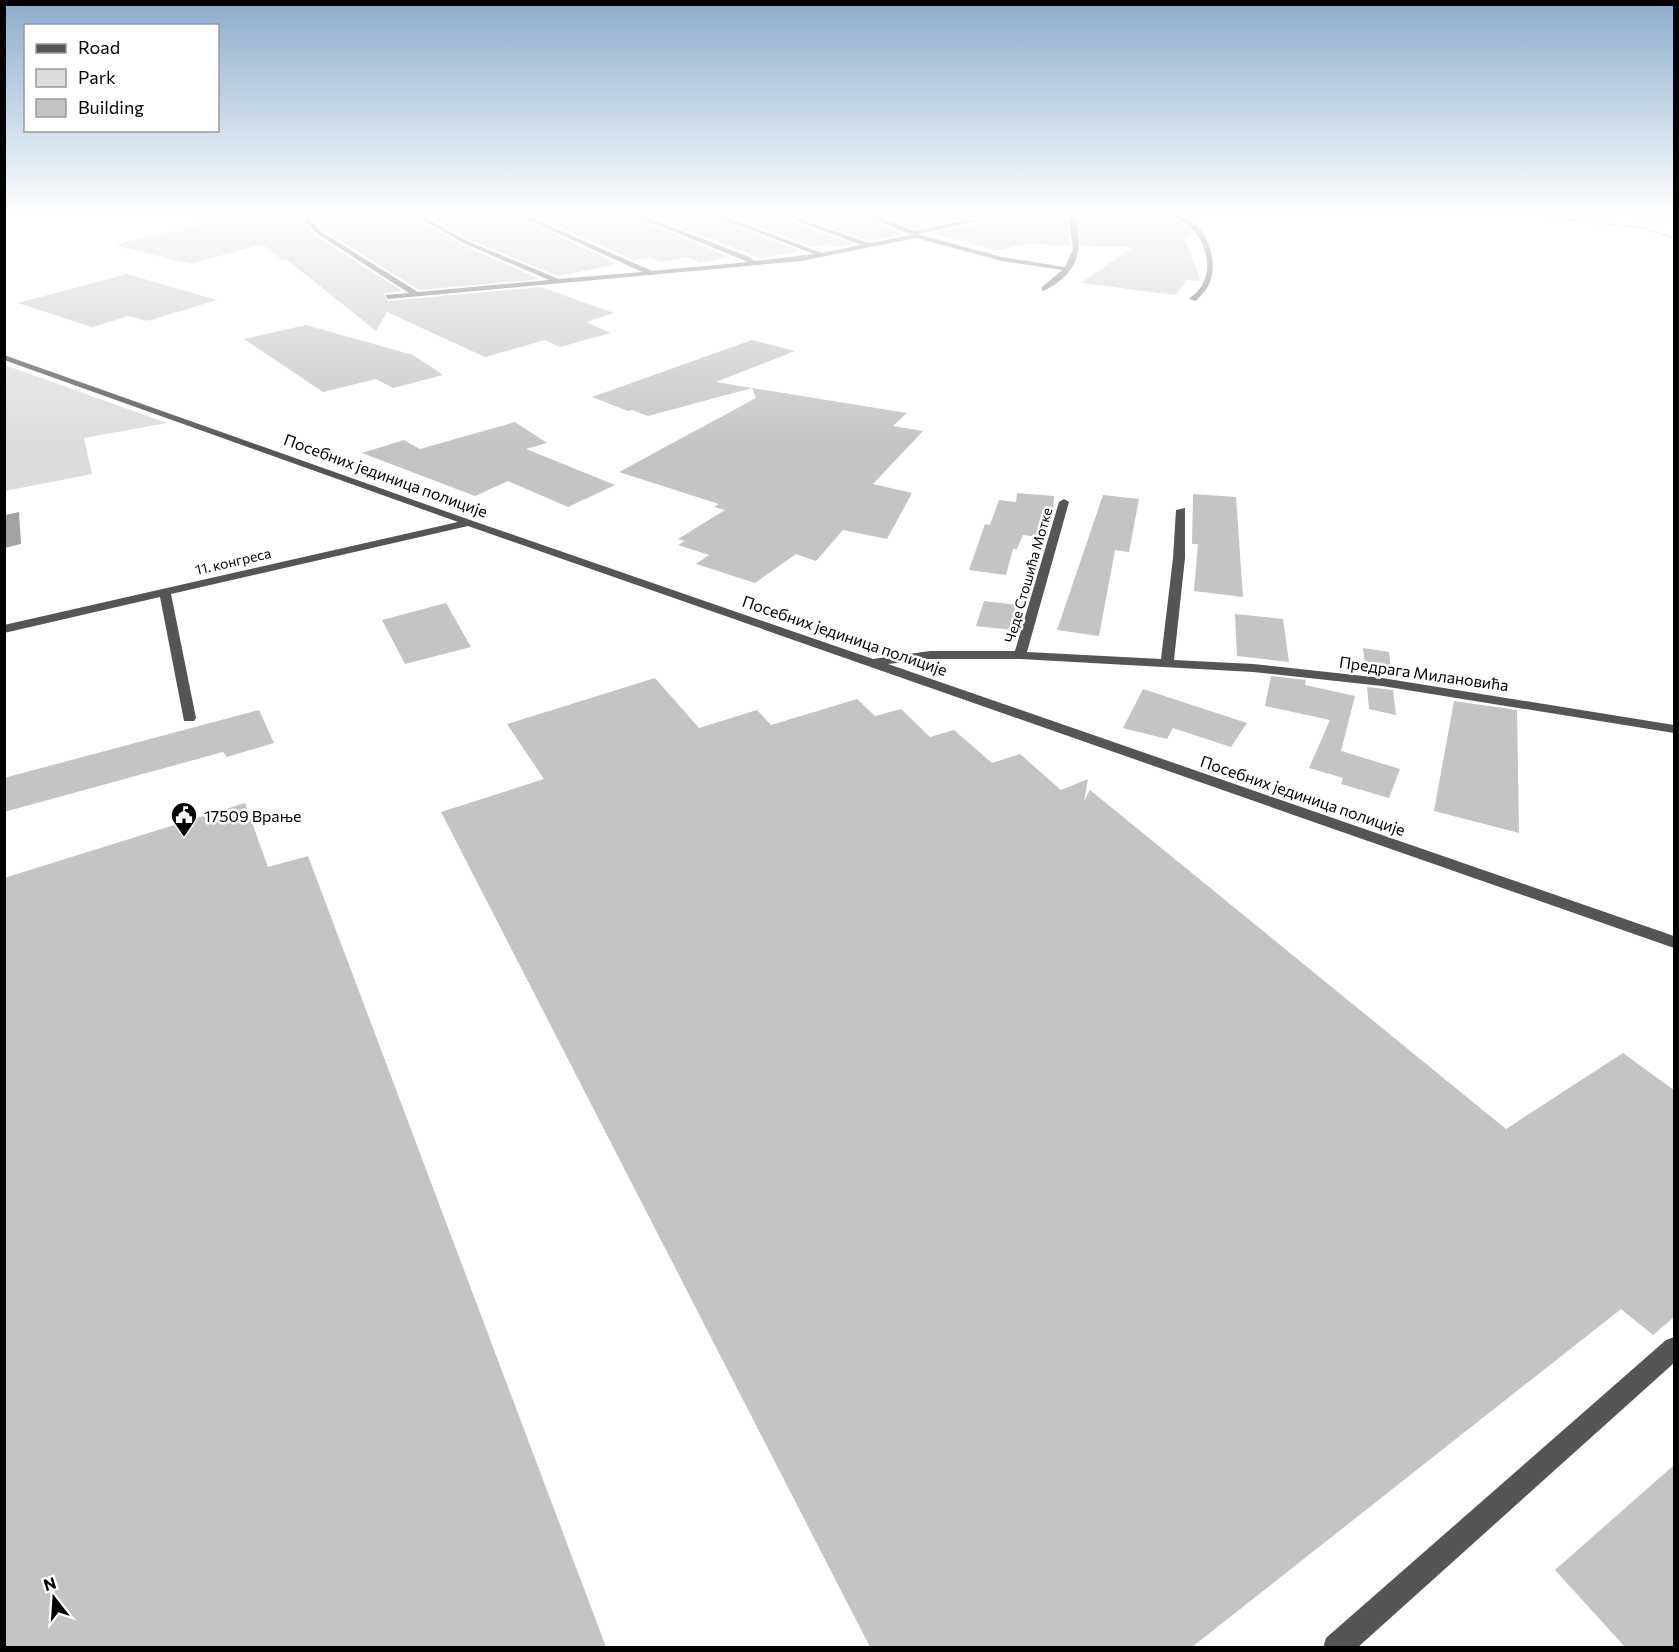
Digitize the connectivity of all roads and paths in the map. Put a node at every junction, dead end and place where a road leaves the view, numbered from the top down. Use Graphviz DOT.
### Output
graph roads {
  1 [pos="413,292"];
  2 [pos="439,292"];
  3 [pos="1199,292"];
  4 [pos="416,294"];
  5 [pos="388,297"];
  6 [pos="1193,299"];
  7 [pos="4,357"];
  8 [pos="1064,502"];
  9 [pos="1181,510"];
  10 [pos="469,523"];
  11 [pos="165,592"];
  12 [pos="4,629"];
  13 [pos="1020,655"];
  14 [pos="874,662"];
  15 [pos="1167,663"];
  16 [pos="189,718"];
  17 [pos="1674,729"];
  18 [pos="1674,942"];
  19 [pos="1674,1348"];
  20 [pos="1336,1647"];
  1 -- 4 [label="street"];
  2 -- 4 [label="street"];
  3 -- 6 [label="street"];
  4 -- 5 [label="street"];
  7 -- 10 [label="street, Посебних јединица полиције"];
  8 -- 13 [label="street, Чеде Стошића Мотке"];
  9 -- 15 [label="street"];
  10 -- 11 [label="street, 11. конгреса"];
  10 -- 14 [label="street, Посебних јединица полиције"];
  11 -- 12 [label="street, 11. конгреса"];
  11 -- 16 [label="street"];
  13 -- 14 [label="street, Предрага Милановића"];
  13 -- 15 [label="street, Предрага Милановића"];
  14 -- 18 [label="street, Посебних јединица полиције"];
  15 -- 17 [label="street, Предрага Милановића"];
  19 -- 20 [label="street"];
}
